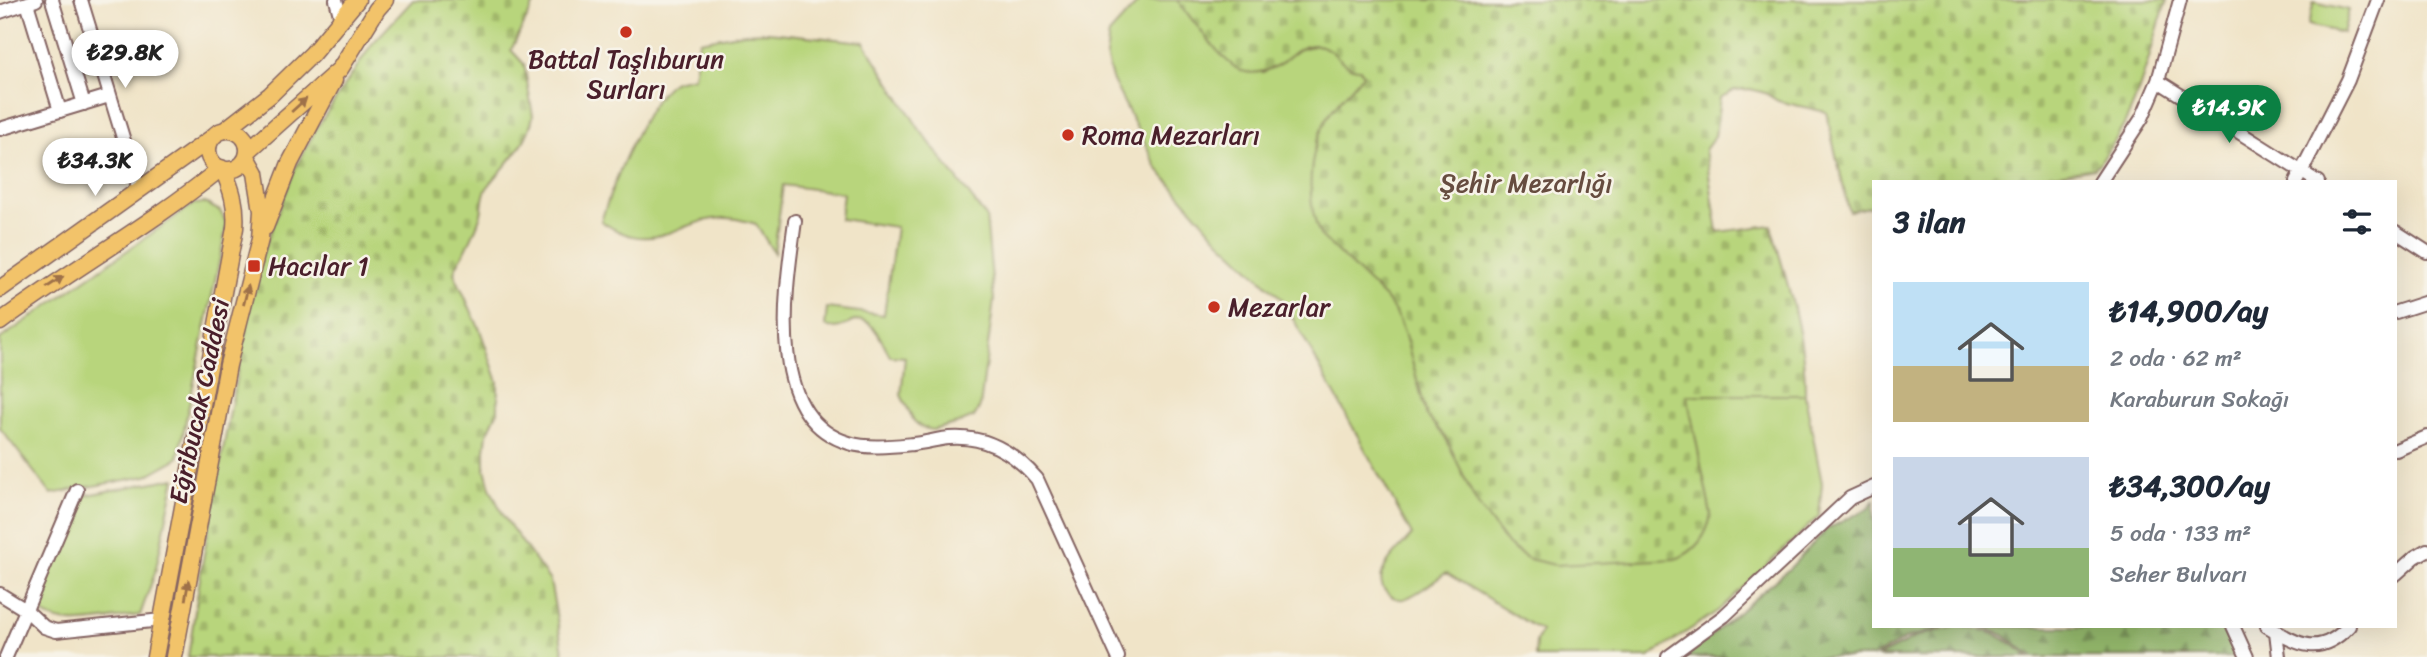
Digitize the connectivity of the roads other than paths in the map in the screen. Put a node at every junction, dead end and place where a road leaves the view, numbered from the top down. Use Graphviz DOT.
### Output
graph roads {
  1 [pos="52,0"];
  2 [pos="80,0"];
  3 [pos="337,0"];
  4 [pos="357,0"];
  5 [pos="385,0"];
  6 [pos="2180,0"];
  7 [pos="2378,0"];
  8 [pos="32,1"];
  9 [pos="0,12"];
  10 [pos="341,19"];
  11 [pos="340,69"];
  12 [pos="2158,81"];
  13 [pos="109,96"];
  14 [pos="84,104"];
  15 [pos="61,111"];
  16 [pos="0,129"];
  17 [pos="218,134"];
  18 [pos="248,154"];
  19 [pos="222,169"];
  20 [pos="2298,176"];
  21 [pos="2101,180"];
  22 [pos="139,190"];
  23 [pos="795,221"];
  24 [pos="2397,233"];
  25 [pos="260,239"];
  26 [pos="2427,252"];
  27 [pos="0,289"];
  28 [pos="2427,302"];
  29 [pos="2397,312"];
  30 [pos="0,322"];
  31 [pos="2427,438"];
  32 [pos="2397,450"];
  33 [pos="1872,488"];
  34 [pos="77,490"];
  35 [pos="2427,550"];
  36 [pos="2397,573"];
  37 [pos="0,594"];
  38 [pos="26,610"];
  39 [pos="162,620"];
  40 [pos="2235,628"];
  41 [pos="2347,628"];
  42 [pos="2271,629"];
  43 [pos="2312,653"];
  44 [pos="6,657"];
  45 [pos="155,657"];
  46 [pos="174,657"];
  47 [pos="1118,657"];
  48 [pos="1668,657"];
  49 [pos="2247,657"];
  50 [pos="2279,657"];
  1 -- 14 [label="street"];
  2 -- 13 [label="street"];
  3 -- 10 [label="street"];
  4 -- 10 [label="main road"];
  5 -- 11 [label="main road"];
  6 -- 12 [label="street"];
  7 -- 20 [label="street"];
  8 -- 9 [label="street"];
  8 -- 15 [label="street"];
  10 -- 17 [label="main road"];
  18 -- 11 [label="main road, one-way"];
  11 -- 25 [label="main road"];
  12 -- 20 [label="street"];
  12 -- 21 [label="street"];
  13 -- 14 [label="street"];
  13 -- 22 [label="street"];
  14 -- 15 [label="street"];
  15 -- 16 [label="street"];
  17 -- 18 [label="main road"];
  17 -- 19 [label="main road"];
  17 -- 22 [label="main road"];
  18 -- 19 [label="main road"];
  18 -- 25 [label="main road, Eğribucak Caddesi"];
  30 -- 19 [label="main road, one-way"];
  19 -- 39 [label="main road, Eğribucak Caddesi"];
  22 -- 27 [label="main road"];
  23 -- 47 [label="street"];
  24 -- 26 [label="street"];
  46 -- 25 [label="main road, Eğribucak Caddesi, one-way"];
  28 -- 29 [label="street"];
  31 -- 32 [label="street"];
  33 -- 48 [label="street"];
  34 -- 38 [label="street"];
  35 -- 36 [label="street"];
  37 -- 38 [label="street"];
  38 -- 39 [label="street"];
  38 -- 44 [label="street"];
  39 -- 45 [label="main road, Eğribucak Caddesi"];
  40 -- 49 [label="street"];
  41 -- 43 [label="street"];
  42 -- 43 [label="street"];
  42 -- 50 [label="street"];
}
